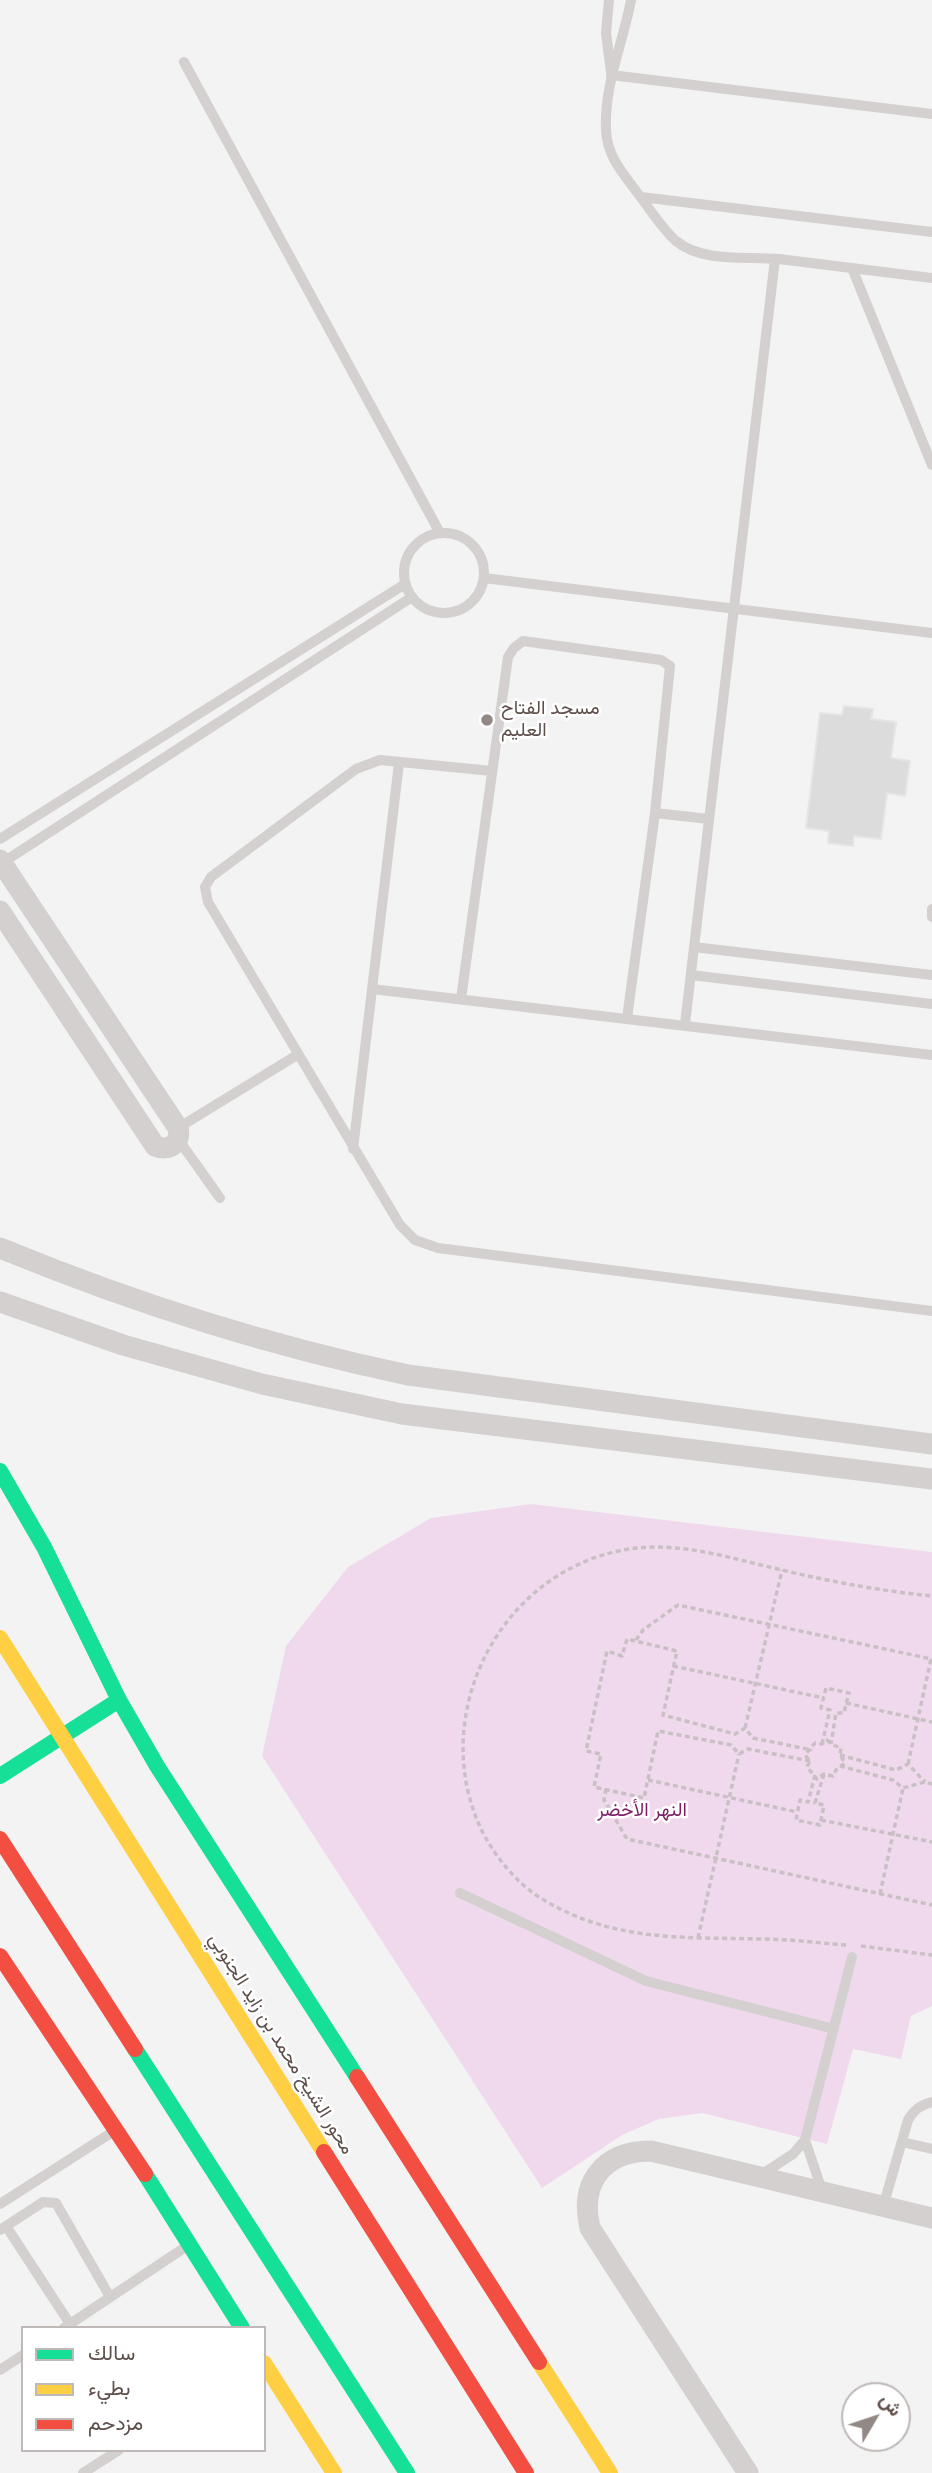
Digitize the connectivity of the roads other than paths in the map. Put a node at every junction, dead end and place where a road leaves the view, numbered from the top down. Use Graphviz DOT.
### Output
graph roads {
  1 [pos="609,0"];
  2 [pos="631,0"];
  3 [pos="184,62"];
  4 [pos="611,75"];
  5 [pos="932,114"];
  6 [pos="641,197"];
  7 [pos="932,232"];
  8 [pos="775,259"];
  9 [pos="852,268"];
  10 [pos="932,278"];
  11 [pos="932,465"];
  12 [pos="440,533"];
  13 [pos="484,578"];
  14 [pos="405,584"];
  15 [pos="412,597"];
  16 [pos="734,608"];
  17 [pos="932,633"];
  18 [pos="399,763"];
  19 [pos="492,771"];
  20 [pos="655,813"];
  21 [pos="709,820"];
  22 [pos="0,839"];
  23 [pos="1,862"];
  24 [pos="932,909"];
  25 [pos="0,911"];
  26 [pos="932,917"];
  27 [pos="694,947"];
  28 [pos="691,975"];
  29 [pos="932,975"];
  30 [pos="373,989"];
  31 [pos="461,999"];
  32 [pos="932,1004"];
  33 [pos="627,1018"];
  34 [pos="685,1024"];
  35 [pos="297,1055"];
  36 [pos="932,1055"];
  37 [pos="178,1133"];
  38 [pos="353,1150"];
  39 [pos="220,1198"];
  40 [pos="0,1248"];
  41 [pos="0,1303"];
  42 [pos="932,1311"];
  43 [pos="932,1444"];
  44 [pos="0,1471"];
  45 [pos="932,1479"];
  46 [pos="0,1637"];
  47 [pos="119,1700"];
  48 [pos="64,1737"];
  49 [pos="0,1776"];
  50 [pos="0,1839"];
  51 [pos="460,1893"];
  52 [pos="0,1956"];
  53 [pos="852,1957"];
  54 [pos="834,2029"];
  55 [pos="932,2102"];
  56 [pos="116,2129"];
  57 [pos="805,2140"];
  58 [pos="902,2142"];
  59 [pos="932,2149"];
  60 [pos="758,2178"];
  61 [pos="823,2193"];
  62 [pos="0,2204"];
  63 [pos="883,2207"];
  64 [pos="932,2218"];
  65 [pos="3,2228"];
  66 [pos="190,2245"];
  67 [pos="110,2297"];
  68 [pos="67,2326"];
  69 [pos="241,2326"];
  70 [pos="21,2356"];
  71 [pos="266,2366"];
  72 [pos="0,2370"];
  73 [pos="116,2452"];
  74 [pos="83,2473"];
  75 [pos="334,2473"];
  76 [pos="407,2473"];
  77 [pos="526,2473"];
  78 [pos="610,2473"];
  79 [pos="748,2473"];
  1 -- 4 [label="lane"];
  2 -- 4 [label="lane"];
  3 -- 12 [label="lane"];
  4 -- 5 [label="lane"];
  4 -- 6 [label="lane"];
  6 -- 7 [label="lane"];
  6 -- 8 [label="lane"];
  8 -- 9 [label="lane"];
  8 -- 16 [label="lane"];
  9 -- 10 [label="lane"];
  9 -- 11 [label="lane"];
  12 -- 13 [label="lane"];
  12 -- 14 [label="lane"];
  13 -- 15 [label="lane"];
  13 -- 16 [label="lane"];
  14 -- 15 [label="lane"];
  14 -- 22 [label="lane"];
  15 -- 23 [label="lane"];
  16 -- 17 [label="lane"];
  16 -- 21 [label="lane"];
  18 -- 19 [label="lane"];
  18 -- 30 [label="lane"];
  18 -- 35 [label="lane"];
  19 -- 20 [label="lane"];
  19 -- 31 [label="lane"];
  20 -- 21 [label="lane"];
  20 -- 33 [label="lane"];
  21 -- 27 [label="lane"];
  23 -- 37 [label="street"];
  24 -- 26 [label="lane"];
  25 -- 37 [label="street"];
  27 -- 28 [label="lane"];
  27 -- 29 [label="lane"];
  28 -- 32 [label="lane"];
  28 -- 34 [label="lane"];
  30 -- 31 [label="lane"];
  30 -- 38 [label="lane"];
  31 -- 33 [label="lane"];
  33 -- 34 [label="lane"];
  34 -- 36 [label="lane"];
  35 -- 37 [label="lane"];
  35 -- 38 [label="lane"];
  37 -- 39 [label="lane"];
  38 -- 42 [label="lane"];
  40 -- 43 [label="street"];
  41 -- 45 [label="street"];
  44 -- 47 [label="main road"];
  46 -- 48 [label="main road, محور الشيخ محمد بن زايد الجنوبي"];
  47 -- 48 [label="main road"];
  47 -- 78 [label="main road"];
  48 -- 49 [label="main road"];
  48 -- 77 [label="main road, محور الشيخ محمد بن زايد الجنوبي"];
  50 -- 76 [label="main road"];
  51 -- 54 [label="lane"];
  52 -- 56 [label="main road"];
  53 -- 54 [label="lane"];
  54 -- 57 [label="lane"];
  55 -- 58 [label="lane"];
  56 -- 62 [label="lane"];
  56 -- 66 [label="main road"];
  57 -- 60 [label="lane"];
  57 -- 61 [label="lane"];
  58 -- 59 [label="lane"];
  58 -- 63 [label="lane"];
  60 -- 61 [label="street"];
  60 -- 79 [label="street"];
  61 -- 63 [label="street"];
  63 -- 64 [label="street"];
  65 -- 67 [label="lane"];
  65 -- 68 [label="lane"];
  66 -- 67 [label="lane"];
  66 -- 69 [label="main road"];
  67 -- 68 [label="lane"];
  70 -- 72 [label="lane"];
  71 -- 75 [label="main road"];
  73 -- 74 [label="lane"];
}
